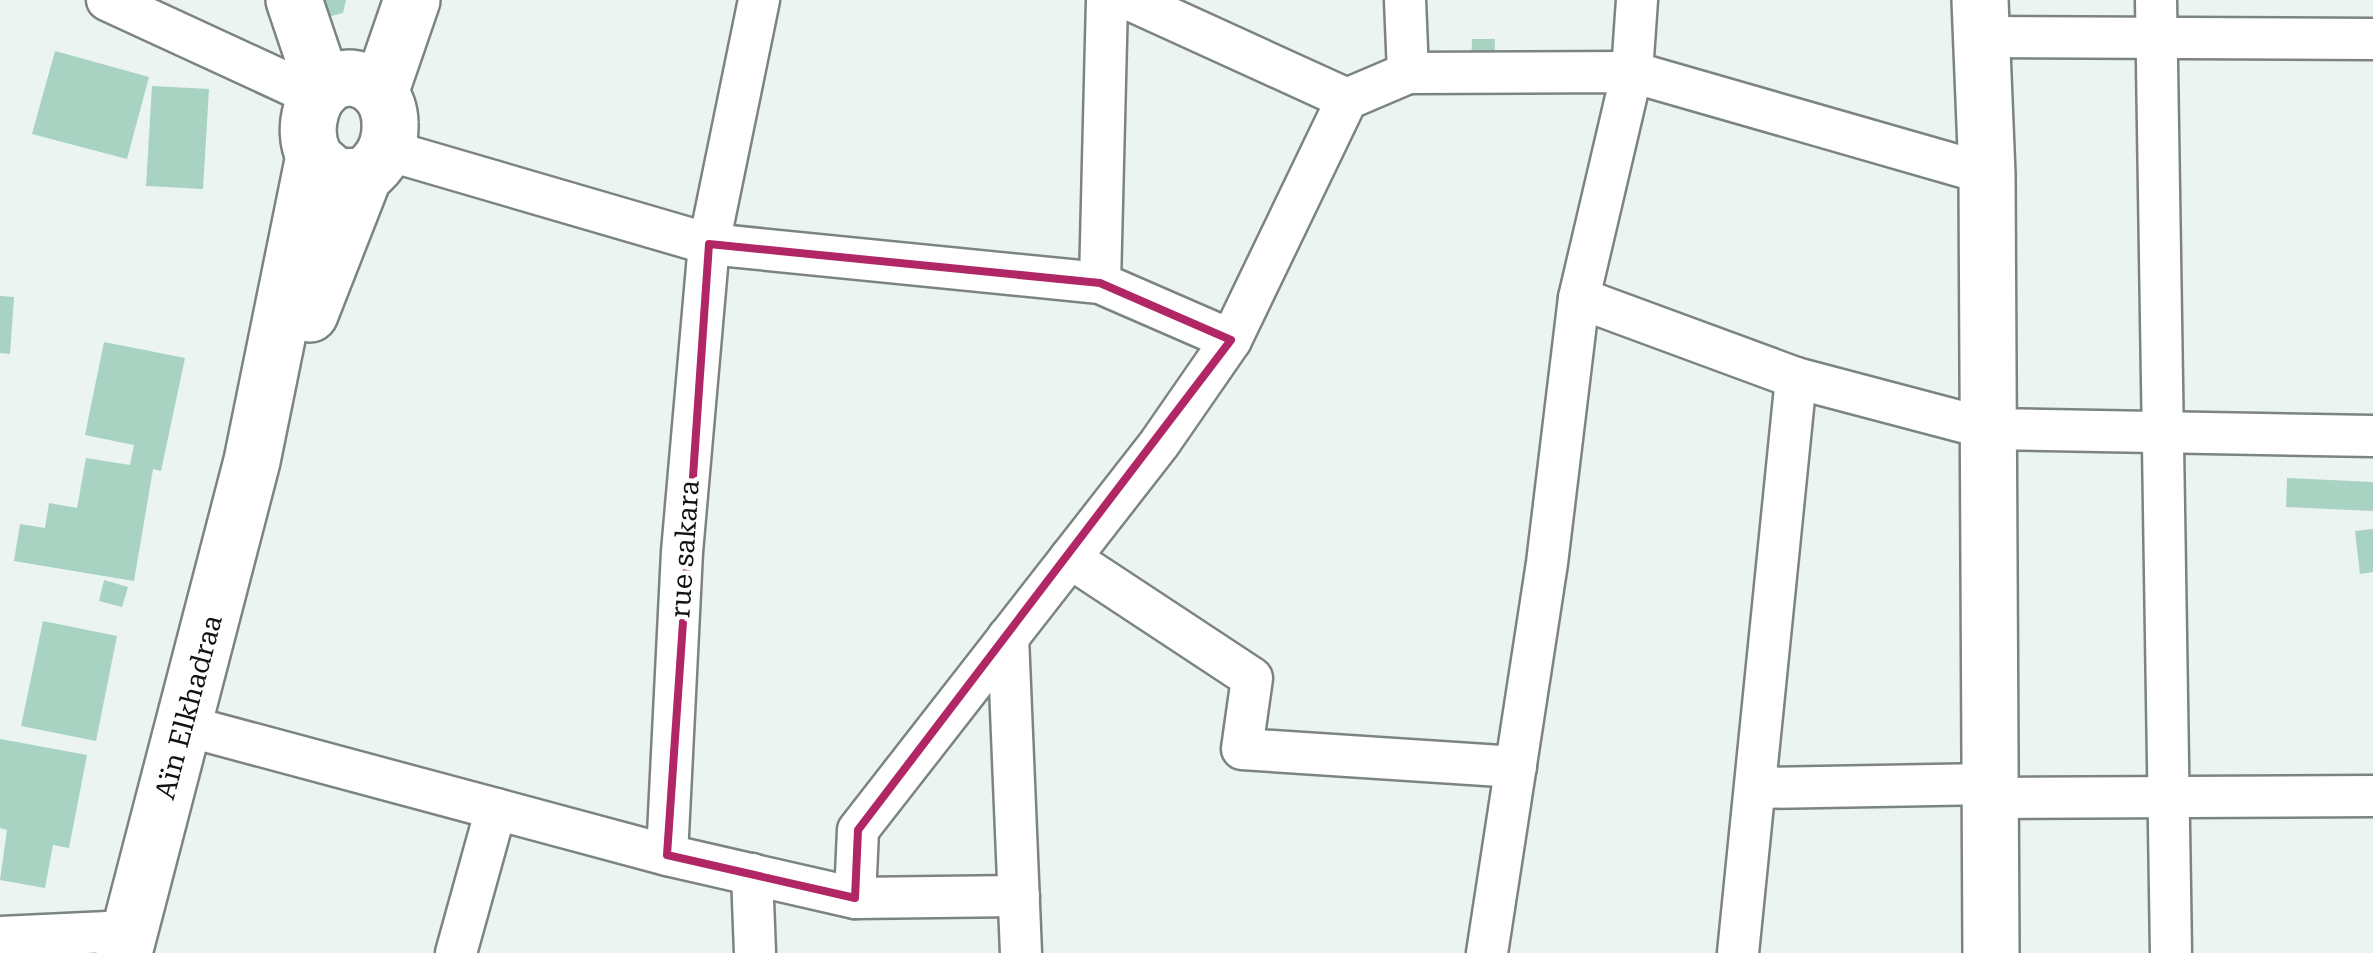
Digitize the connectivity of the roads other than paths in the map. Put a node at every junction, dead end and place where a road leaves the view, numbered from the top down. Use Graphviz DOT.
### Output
graph roads {
  1 [pos="107,0"];
  2 [pos="294,0"];
  3 [pos="412,0"];
  4 [pos="759,0"];
  5 [pos="1107,0"];
  6 [pos="1130,0"];
  7 [pos="1405,0"];
  8 [pos="1637,0"];
  9 [pos="1980,18"];
  10 [pos="2157,19"];
  11 [pos="2373,38"];
  12 [pos="1632,72"];
  13 [pos="1408,73"];
  14 [pos="320,92"];
  15 [pos="380,93"];
  16 [pos="1346,98"];
  17 [pos="314,156"];
  18 [pos="375,163"];
  19 [pos="1988,174"];
  20 [pos="709,244"];
  21 [pos="1100,283"];
  22 [pos="1578,298"];
  23 [pos="1231,340"];
  24 [pos="1796,378"];
  25 [pos="1989,429"];
  26 [pos="2163,432"];
  27 [pos="2373,436"];
  28 [pos="252,461"];
  29 [pos="1070,558"];
  30 [pos="1008,637"];
  31 [pos="183,725"];
  32 [pos="1516,767"];
  33 [pos="1757,788"];
  34 [pos="1990,791"];
  35 [pos="2373,796"];
  36 [pos="2169,797"];
  37 [pos="496,809"];
  38 [pos="667,855"];
  39 [pos="752,874"];
  40 [pos="1019,896"];
  41 [pos="856,898"];
  42 [pos="0,938"];
  43 [pos="127,942"];
  44 [pos="456,953"];
  45 [pos="755,953"];
  46 [pos="1021,953"];
  47 [pos="1487,953"];
  48 [pos="1738,953"];
  49 [pos="1991,953"];
  50 [pos="2171,953"];
  1 -- 14 [label="street"];
  2 -- 14 [label="main road"];
  3 -- 15 [label="main road"];
  4 -- 20 [label="street, rue sakara"];
  5 -- 21 [label="street"];
  6 -- 16 [label="street"];
  7 -- 13 [label="street"];
  8 -- 12 [label="street"];
  9 -- 10 [label="street"];
  9 -- 19 [label="main road"];
  10 -- 11 [label="street"];
  10 -- 26 [label="street"];
  12 -- 13 [label="street"];
  12 -- 19 [label="street"];
  12 -- 22 [label="street"];
  13 -- 16 [label="street"];
  14 -- 15 [label="main road"];
  14 -- 17 [label="main road"];
  15 -- 18 [label="main road"];
  16 -- 23 [label="street"];
  17 -- 18 [label="main road"];
  17 -- 28 [label="main road"];
  18 -- 20 [label="street"];
  18 -- 28 [label="main road"];
  19 -- 25 [label="main road"];
  20 -- 21 [label="street"];
  20 -- 38 [label="street, rue sakara"];
  21 -- 23 [label="street"];
  22 -- 24 [label="street"];
  22 -- 32 [label="street"];
  23 -- 29 [label="street"];
  24 -- 25 [label="street"];
  24 -- 33 [label="street"];
  25 -- 26 [label="street"];
  25 -- 34 [label="main road"];
  26 -- 27 [label="street"];
  26 -- 36 [label="street"];
  28 -- 31 [label="main road, Aïn Elkhadraa"];
  29 -- 30 [label="street"];
  29 -- 32 [label="street"];
  30 -- 40 [label="street"];
  30 -- 41 [label="street"];
  31 -- 37 [label="street"];
  31 -- 43 [label="main road, Aïn Elkhadraa"];
  32 -- 47 [label="street"];
  33 -- 34 [label="street"];
  33 -- 48 [label="street"];
  34 -- 36 [label="street"];
  34 -- 49 [label="main road"];
  35 -- 36 [label="street"];
  36 -- 50 [label="street"];
  37 -- 38 [label="street"];
  37 -- 44 [label="street"];
  38 -- 39 [label="street"];
  39 -- 41 [label="street"];
  39 -- 45 [label="street"];
  40 -- 41 [label="street"];
  40 -- 46 [label="street"];
  42 -- 43 [label="street"];
}
